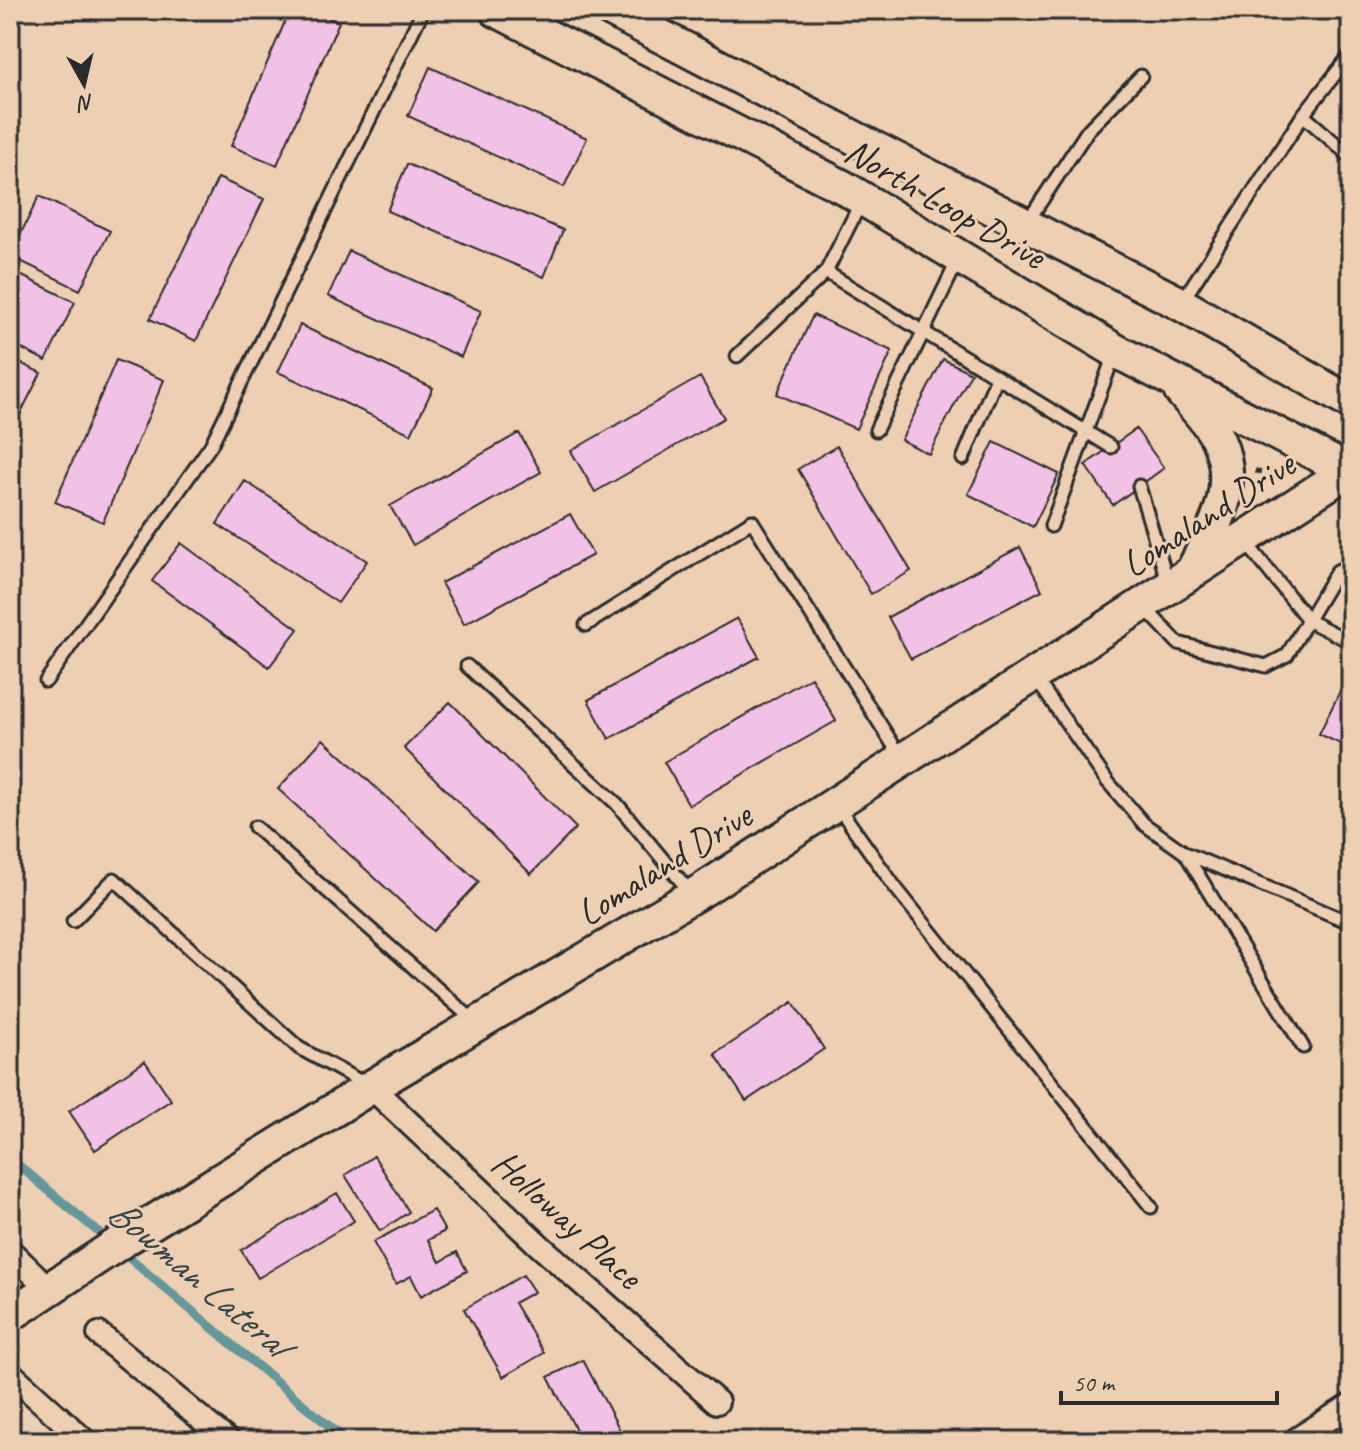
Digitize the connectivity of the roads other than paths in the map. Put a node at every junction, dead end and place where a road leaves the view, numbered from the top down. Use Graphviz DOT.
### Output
graph roads {
  1 [pos="423,10"];
  2 [pos="496,10"];
  3 [pos="611,10"];
  4 [pos="1342,10"];
  5 [pos="1351,20"];
  6 [pos="1351,54"];
  7 [pos="1141,76"];
  8 [pos="1303,115"];
  9 [pos="1351,157"];
  10 [pos="863,199"];
  11 [pos="1025,225"];
  12 [pos="960,257"];
  13 [pos="826,272"];
  14 [pos="1181,304"];
  15 [pos="923,332"];
  16 [pos="1116,351"];
  17 [pos="737,356"];
  18 [pos="997,377"];
  19 [pos="1173,381"];
  20 [pos="1351,403"];
  21 [pos="876,430"];
  22 [pos="1087,431"];
  23 [pos="1111,447"];
  24 [pos="963,459"];
  25 [pos="1350,471"];
  26 [pos="1139,486"];
  27 [pos="1051,526"];
  28 [pos="1243,539"];
  29 [pos="1351,565"];
  30 [pos="1180,580"];
  31 [pos="1142,605"];
  32 [pos="1309,621"];
  33 [pos="586,625"];
  34 [pos="1351,642"];
  35 [pos="467,666"];
  36 [pos="1033,675"];
  37 [pos="46,681"];
  38 [pos="903,760"];
  39 [pos="836,803"];
  40 [pos="255,827"];
  41 [pos="1185,853"];
  42 [pos="693,896"];
  43 [pos="73,921"];
  44 [pos="1351,923"];
  45 [pos="478,1024"];
  46 [pos="1303,1047"];
  47 [pos="371,1087"];
  48 [pos="1151,1207"];
  49 [pos="10,1251"];
  50 [pos="56,1285"];
  51 [pos="10,1315"];
  52 [pos="99,1334"];
  53 [pos="10,1373"];
  54 [pos="717,1402"];
  55 [pos="1351,1405"];
  56 [pos="85,1441"];
  57 [pos="228,1441"];
  58 [pos="1294,1441"];
  1 -- 37 [label="lane"];
  2 -- 10 [label="main road, North Loop Drive"];
  3 -- 11 [label="main road, North Loop Drive"];
  4 -- 5 [label="lane"];
  6 -- 8 [label="lane"];
  7 -- 11 [label="lane"];
  8 -- 9 [label="lane"];
  8 -- 14 [label="lane"];
  10 -- 12 [label="main road, North Loop Drive"];
  10 -- 13 [label="lane"];
  11 -- 14 [label="main road, North Loop Drive"];
  12 -- 15 [label="lane"];
  12 -- 16 [label="main road, North Loop Drive"];
  13 -- 15 [label="lane"];
  13 -- 17 [label="lane"];
  14 -- 20 [label="main road, North Loop Drive"];
  15 -- 18 [label="lane"];
  15 -- 21 [label="lane"];
  16 -- 19 [label="main road, North Loop Drive"];
  16 -- 22 [label="lane"];
  18 -- 22 [label="lane"];
  18 -- 24 [label="lane"];
  19 -- 25 [label="main road, North Loop Drive"];
  19 -- 30 [label="main road"];
  22 -- 23 [label="lane"];
  22 -- 27 [label="lane"];
  25 -- 28 [label="main road, Lomaland Drive"];
  26 -- 30 [label="lane"];
  28 -- 30 [label="main road, Lomaland Drive"];
  28 -- 32 [label="lane"];
  29 -- 32 [label="lane"];
  30 -- 31 [label="main road, Lomaland Drive"];
  31 -- 32 [label="lane"];
  31 -- 36 [label="main road, Lomaland Drive"];
  32 -- 34 [label="lane"];
  33 -- 38 [label="lane"];
  35 -- 42 [label="lane"];
  36 -- 38 [label="main road, Lomaland Drive"];
  36 -- 41 [label="lane"];
  38 -- 39 [label="main road, Lomaland Drive"];
  39 -- 42 [label="main road, Lomaland Drive"];
  39 -- 48 [label="lane"];
  40 -- 45 [label="lane"];
  41 -- 44 [label="lane"];
  41 -- 46 [label="lane"];
  42 -- 45 [label="main road, Lomaland Drive"];
  43 -- 47 [label="lane"];
  45 -- 47 [label="main road, Lomaland Drive"];
  47 -- 50 [label="main road, Lomaland Drive"];
  47 -- 54 [label="street, Holloway Place"];
  49 -- 50 [label="street"];
  50 -- 51 [label="main road, Lomaland Drive"];
  52 -- 57 [label="street"];
  53 -- 56 [label="street"];
  55 -- 58 [label="street"];
}
